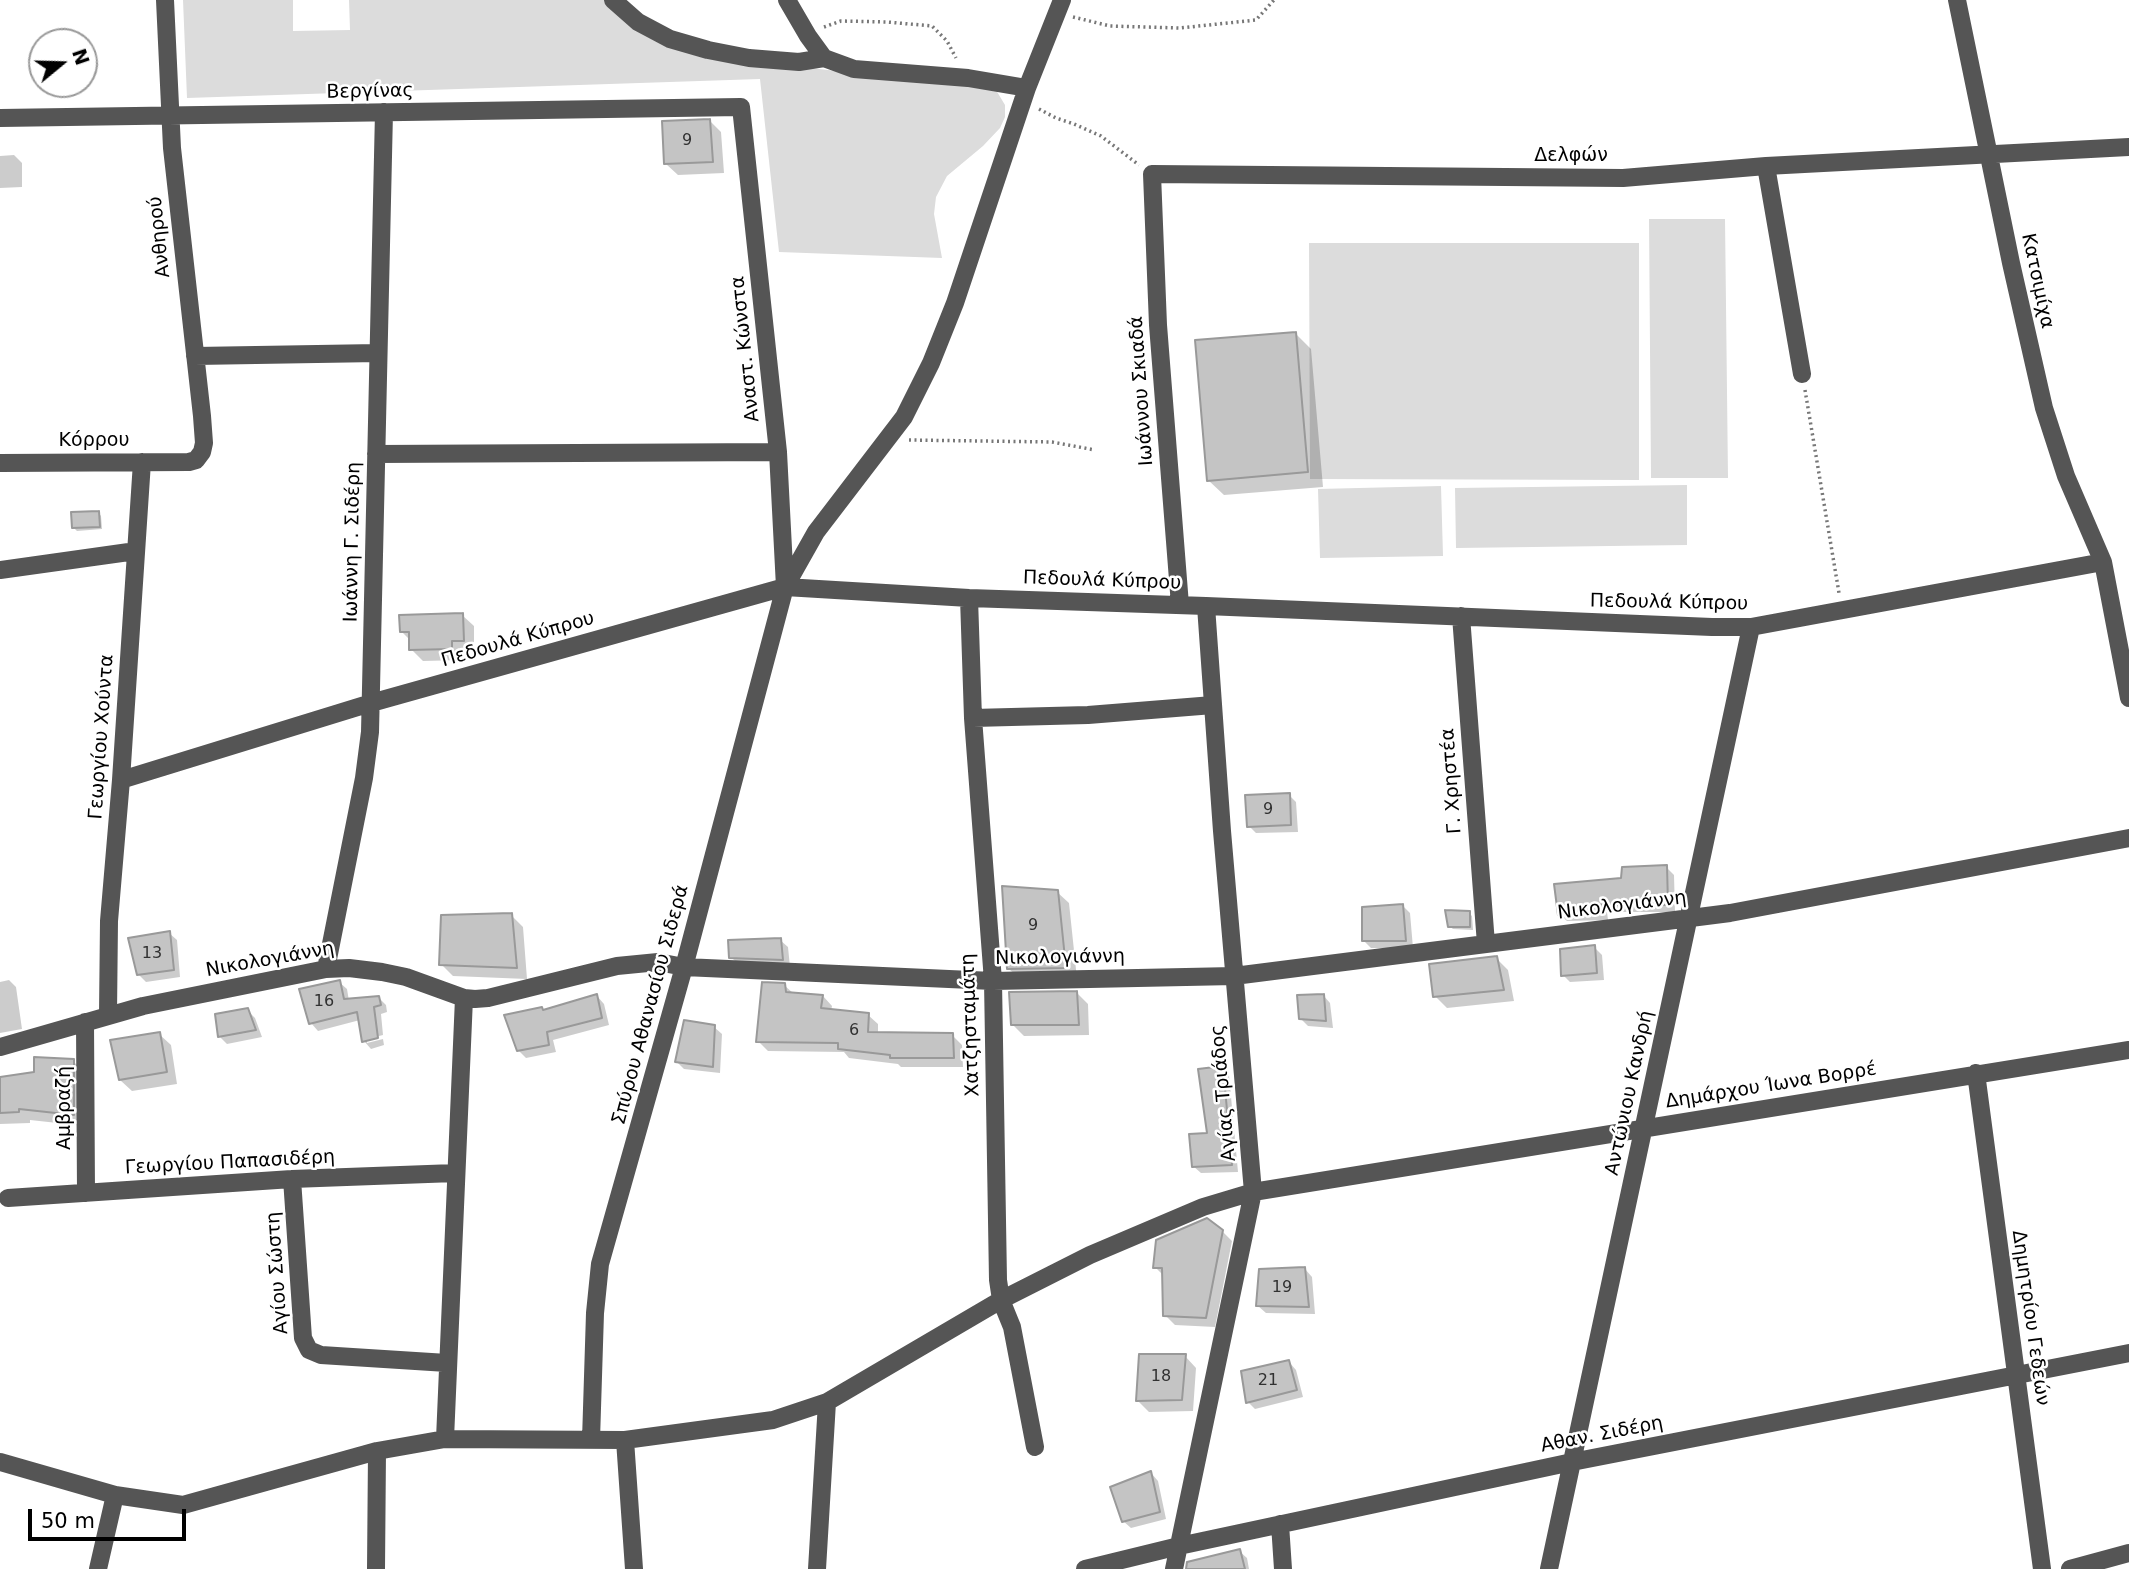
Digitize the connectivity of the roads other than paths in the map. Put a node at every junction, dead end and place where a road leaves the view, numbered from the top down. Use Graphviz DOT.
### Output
graph roads {
  1 [pos="165,0"];
  2 [pos="613,0"];
  3 [pos="787,0"];
  4 [pos="1957,0"];
  5 [pos="1059,6"];
  6 [pos="824,58"];
  7 [pos="1027,88"];
  8 [pos="741,107"];
  9 [pos="384,113"];
  10 [pos="171,116"];
  11 [pos="0,118"];
  12 [pos="2129,147"];
  13 [pos="1988,154"];
  14 [pos="1766,166"];
  15 [pos="1152,174"];
  16 [pos="378,353"];
  17 [pos="195,356"];
  18 [pos="1802,374"];
  19 [pos="778,452"];
  20 [pos="376,454"];
  21 [pos="142,462"];
  22 [pos="189,462"];
  23 [pos="0,463"];
  24 [pos="136,551"];
  25 [pos="2104,562"];
  26 [pos="0,570"];
  27 [pos="785,587"];
  28 [pos="969,598"];
  29 [pos="1180,605"];
  30 [pos="1206,606"];
  31 [pos="1461,616"];
  32 [pos="1751,627"];
  33 [pos="2129,698"];
  34 [pos="371,704"];
  35 [pos="1213,705"];
  36 [pos="974,718"];
  37 [pos="121,780"];
  38 [pos="2129,838"];
  39 [pos="1688,919"];
  40 [pos="1486,944"];
  41 [pos="684,967"];
  42 [pos="326,969"];
  43 [pos="1234,976"];
  44 [pos="993,981"];
  45 [pos="464,998"];
  46 [pos="108,1014"];
  47 [pos="85,1022"];
  48 [pos="0,1047"];
  49 [pos="2129,1050"];
  50 [pos="1976,1073"];
  51 [pos="1644,1128"];
  52 [pos="455,1173"];
  53 [pos="292,1179"];
  54 [pos="1254,1192"];
  55 [pos="86,1193"];
  56 [pos="8,1198"];
  57 [pos="1001,1300"];
  58 [pos="2129,1353"];
  59 [pos="447,1363"];
  60 [pos="2016,1374"];
  61 [pos="827,1402"];
  62 [pos="445,1439"];
  63 [pos="591,1440"];
  64 [pos="625,1440"];
  65 [pos="1035,1447"];
  66 [pos="377,1451"];
  67 [pos="0,1462"];
  68 [pos="1572,1462"];
  69 [pos="115,1495"];
  70 [pos="1280,1524"];
  71 [pos="1179,1546"];
  72 [pos="2129,1553"];
  73 [pos="98,1569"];
  74 [pos="376,1569"];
  75 [pos="634,1569"];
  76 [pos="817,1569"];
  77 [pos="1085,1569"];
  78 [pos="1174,1569"];
  79 [pos="1283,1569"];
  80 [pos="1549,1569"];
  81 [pos="2042,1569"];
  82 [pos="2070,1569"];
  1 -- 10 [label="street, Ανθηρού"];
  2 -- 6 [label="street"];
  3 -- 6 [label="street"];
  4 -- 13 [label="street, Κατσιμίχα"];
  5 -- 7 [label="street"];
  6 -- 7 [label="street"];
  7 -- 27 [label="street"];
  8 -- 9 [label="street, Βεργίνας"];
  8 -- 19 [label="street, Αναστ. Κώνστα"];
  9 -- 10 [label="street, Βεργίνας"];
  9 -- 16 [label="street, Ιωάννη Γ. Σιδέρη"];
  10 -- 11 [label="street, Βεργίνας"];
  10 -- 17 [label="street, Ανθηρού"];
  12 -- 13 [label="street, Δελφών"];
  13 -- 14 [label="street, Δελφών"];
  13 -- 25 [label="street, Κατσιμίχα"];
  14 -- 15 [label="street, Δελφών"];
  14 -- 18 [label="street"];
  15 -- 29 [label="street, Ιωάννου Σκιαδά"];
  16 -- 17 [label="street"];
  16 -- 20 [label="street, Ιωάννη Γ. Σιδέρη"];
  17 -- 22 [label="street, Ανθηρού"];
  19 -- 20 [label="street"];
  19 -- 27 [label="street, Αναστ. Κώνστα"];
  20 -- 34 [label="street, Ιωάννη Γ. Σιδέρη"];
  21 -- 22 [label="street, Κόρρου"];
  21 -- 23 [label="street, Κόρρου"];
  21 -- 24 [label="street, Γεωργίου Χούντα"];
  24 -- 26 [label="street"];
  24 -- 37 [label="street, Γεωργίου Χούντα"];
  25 -- 32 [label="street, Πεδουλά Κύπρου"];
  25 -- 33 [label="street, Κατσιμίχα"];
  27 -- 28 [label="street, Πεδουλά Κύπρου"];
  27 -- 34 [label="street, Πεδουλά Κύπρου"];
  27 -- 41 [label="street, Σπύρου Αθανασίου Σιδερά"];
  28 -- 29 [label="street, Πεδουλά Κύπρου"];
  28 -- 36 [label="street, Χατζησταμάτη"];
  29 -- 30 [label="street, Πεδουλά Κύπρου"];
  30 -- 31 [label="street, Πεδουλά Κύπρου"];
  30 -- 35 [label="street, Αγίας Τριάδος"];
  31 -- 32 [label="street, Πεδουλά Κύπρου"];
  31 -- 40 [label="street, Γ. Χρηστέα"];
  32 -- 39 [label="street, Αντώνιου Κανδρή"];
  34 -- 37 [label="street, Πεδουλά Κύπρου"];
  34 -- 42 [label="street, Ιωάννη Γ. Σιδέρη"];
  35 -- 36 [label="street"];
  35 -- 43 [label="street, Αγίας Τριάδος"];
  36 -- 44 [label="street, Χατζησταμάτη"];
  37 -- 46 [label="street, Γεωργίου Χούντα"];
  38 -- 39 [label="street, Νικολογιάννη"];
  39 -- 40 [label="street, Νικολογιάννη"];
  39 -- 51 [label="street, Αντώνιου Κανδρή"];
  40 -- 43 [label="street, Νικολογιάννη"];
  41 -- 44 [label="street, Νικολογιάννη"];
  41 -- 45 [label="street, Νικολογιάννη"];
  41 -- 63 [label="street, Σπύρου Αθανασίου Σιδερά"];
  42 -- 45 [label="street, Νικολογιάννη"];
  42 -- 46 [label="street, Νικολογιάννη"];
  43 -- 44 [label="street, Νικολογιάννη"];
  43 -- 54 [label="street, Αγίας Τριάδος"];
  44 -- 57 [label="street, Χατζησταμάτη"];
  45 -- 52 [label="street"];
  46 -- 47 [label="street, Νικολογιάννη"];
  47 -- 48 [label="street, Νικολογιάννη"];
  47 -- 55 [label="street, Αμβραζή"];
  49 -- 50 [label="street, Δημάρχου Ίωνα Βορρέ"];
  50 -- 51 [label="street, Δημάρχου Ίωνα Βορρέ"];
  50 -- 60 [label="street, Δημητρίου Γεδεών"];
  51 -- 54 [label="street, Δημάρχου Ίωνα Βορρέ"];
  51 -- 68 [label="street, Αντώνιου Κανδρή"];
  52 -- 53 [label="street, Γεωργίου Παπασιδέρη"];
  52 -- 59 [label="street"];
  53 -- 55 [label="street, Γεωργίου Παπασιδέρη"];
  53 -- 59 [label="street, Αγίου Σώστη"];
  54 -- 57 [label="street, Δημάρχου Ίωνα Βορρέ"];
  54 -- 71 [label="street, Αγίας Τριάδος"];
  55 -- 56 [label="street, Γεωργίου Παπασιδέρη"];
  57 -- 61 [label="street, Δημάρχου Ίωνα Βορρέ"];
  57 -- 65 [label="street, Χατζησταμάτη"];
  58 -- 60 [label="street, Αθαν. Σιδέρη"];
  59 -- 62 [label="street"];
  60 -- 68 [label="street, Αθαν. Σιδέρη"];
  60 -- 81 [label="street, Δημητρίου Γεδεών"];
  61 -- 64 [label="street, Δημάρχου Ίωνα Βορρέ"];
  61 -- 76 [label="street"];
  62 -- 63 [label="street, Δημάρχου Ίωνα Βορρέ"];
  62 -- 66 [label="street, Δημάρχου Ίωνα Βορρέ"];
  63 -- 64 [label="street, Δημάρχου Ίωνα Βορρέ"];
  64 -- 75 [label="street"];
  66 -- 69 [label="street, Δημάρχου Ίωνα Βορρέ"];
  66 -- 74 [label="street"];
  67 -- 69 [label="street, Δημάρχου Ίωνα Βορρέ"];
  68 -- 70 [label="street, Αθαν. Σιδέρη"];
  68 -- 80 [label="street, Αντώνιου Κανδρή"];
  69 -- 73 [label="street"];
  70 -- 71 [label="street, Αθαν. Σιδέρη"];
  70 -- 79 [label="street"];
  71 -- 77 [label="street, Αθαν. Σιδέρη"];
  71 -- 78 [label="street, Αγίας Τριάδος"];
  72 -- 82 [label="street"];
}
